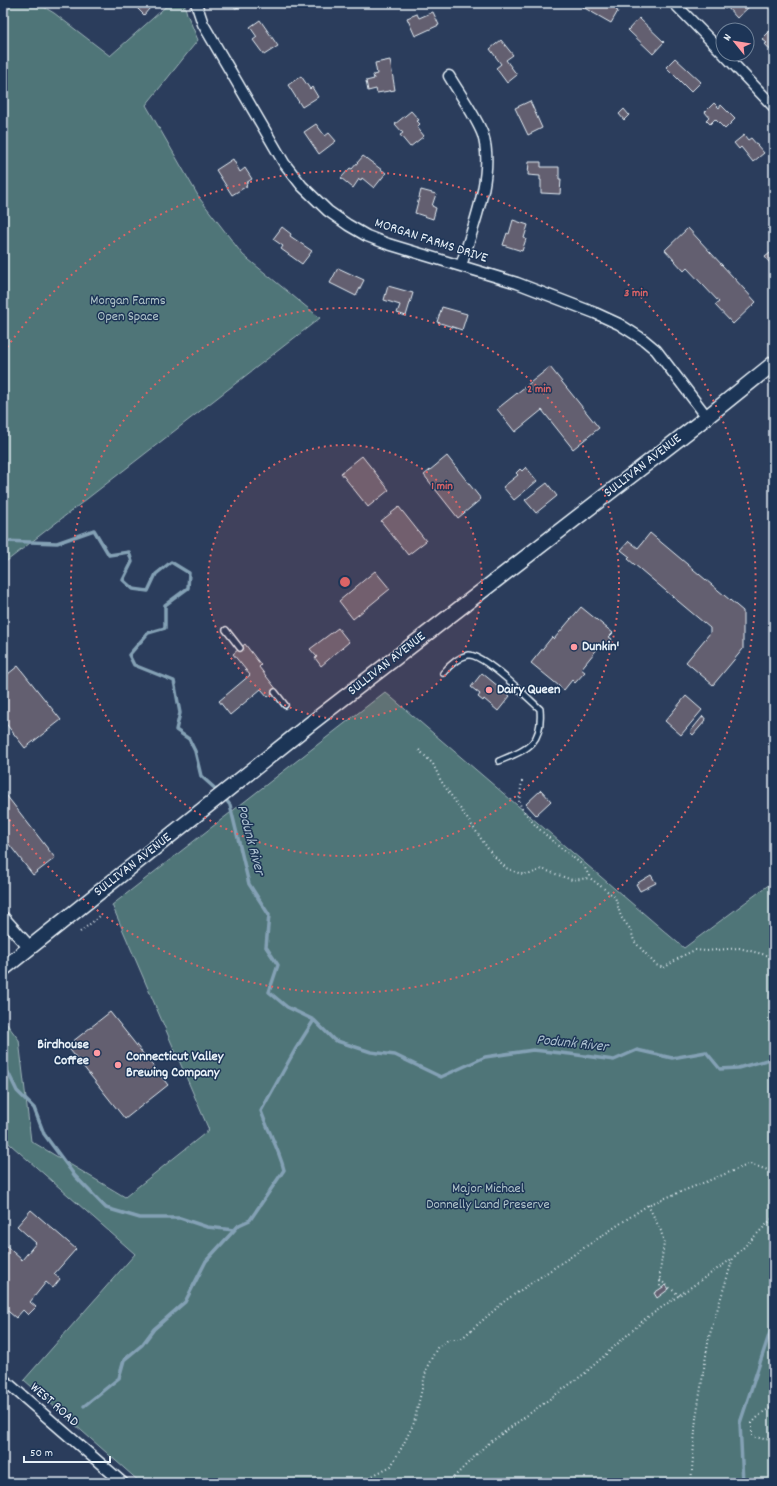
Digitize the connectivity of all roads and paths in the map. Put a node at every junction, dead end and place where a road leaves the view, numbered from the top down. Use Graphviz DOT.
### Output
graph roads {
  1 [pos="196,3"];
  2 [pos="674,3"];
  3 [pos="715,45"];
  4 [pos="732,62"];
  5 [pos="450,76"];
  6 [pos="774,107"];
  7 [pos="461,266"];
  8 [pos="774,363"];
  9 [pos="707,417"];
  10 [pos="226,630"];
  11 [pos="240,648"];
  12 [pos="443,673"];
  13 [pos="275,692"];
  14 [pos="285,706"];
  15 [pos="419,750"];
  16 [pos="499,761"];
  17 [pos="522,781"];
  18 [pos="590,878"];
  19 [pos="100,916"];
  20 [pos="3,918"];
  21 [pos="80,932"];
  22 [pos="30,948"];
  23 [pos="774,957"];
  24 [pos="3,969"];
  25 [pos="774,1172"];
  26 [pos="648,1205"];
  27 [pos="774,1218"];
  28 [pos="733,1258"];
  29 [pos="660,1280"];
  30 [pos="660,1287"];
  31 [pos="680,1296"];
  32 [pos="3,1379"];
  33 [pos="774,1406"];
  34 [pos="774,1437"];
  35 [pos="123,1483"];
  36 [pos="346,1483"];
  37 [pos="448,1483"];
  38 [pos="692,1483"];
  1 -- 7 [label="street, MORGAN FARMS DRIVE"];
  2 -- 3 [label="street"];
  4 -- 6 [label="street"];
  5 -- 7 [label="street"];
  7 -- 9 [label="street, MORGAN FARMS DRIVE"];
  8 -- 9 [label="main road, SULLIVAN AVENUE"];
  9 -- 22 [label="main road, SULLIVAN AVENUE"];
  10 -- 11 [label="lane"];
  12 -- 16 [label="lane"];
  13 -- 14 [label="lane"];
  15 -- 18 [label="path"];
  17 -- 18 [label="path"];
  18 -- 23 [label="path"];
  19 -- 21 [label="path"];
  20 -- 22 [label="street"];
  22 -- 24 [label="main road, SULLIVAN AVENUE"];
  25 -- 26 [label="path"];
  26 -- 29 [label="path"];
  26 -- 36 [label="path"];
  27 -- 28 [label="path"];
  28 -- 31 [label="path"];
  28 -- 38 [label="path"];
  29 -- 30 [label="path"];
  29 -- 31 [label="path"];
  31 -- 37 [label="path"];
  32 -- 35 [label="street, WEST ROAD"];
  33 -- 34 [label="path"];
}
